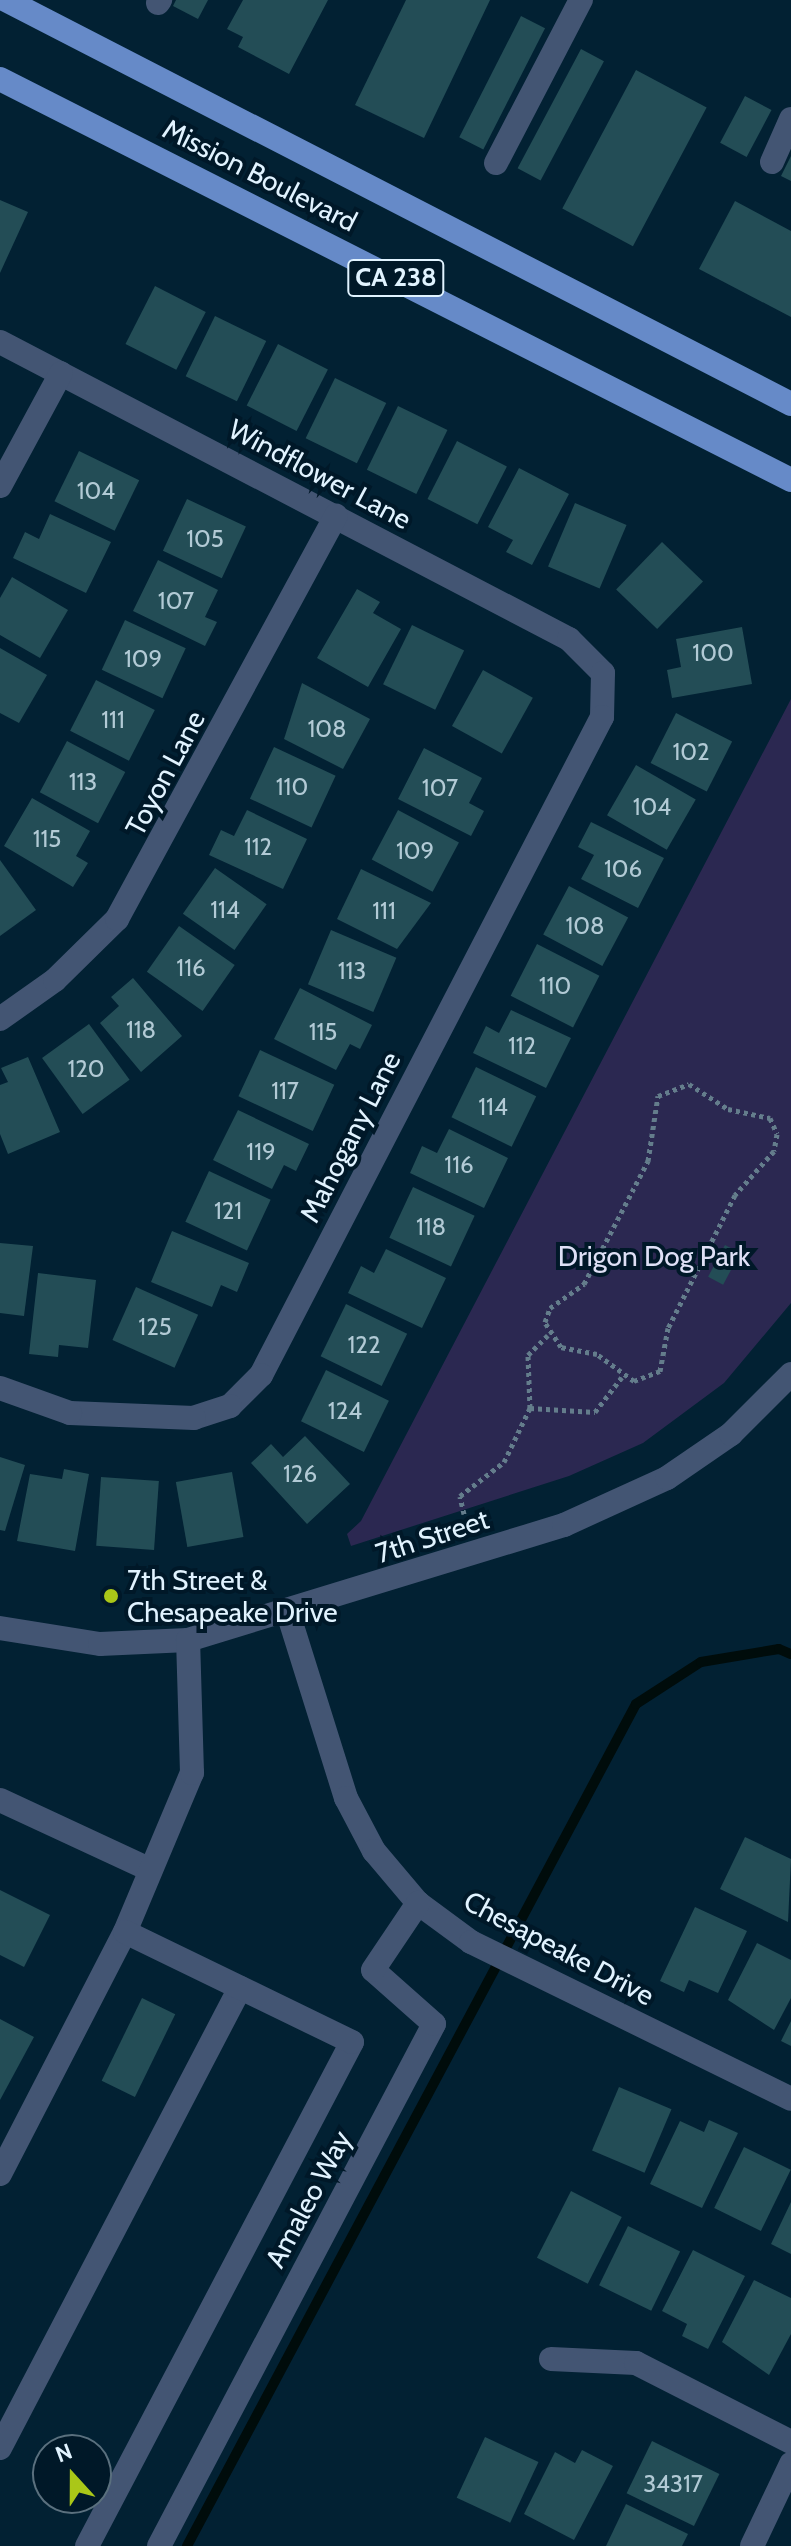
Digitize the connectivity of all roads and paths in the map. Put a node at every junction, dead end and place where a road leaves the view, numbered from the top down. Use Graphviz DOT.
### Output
graph roads {
  1 [pos="6,0"];
  2 [pos="581,0"];
  3 [pos="0,79"];
  4 [pos="791,119"];
  5 [pos="772,162"];
  6 [pos="496,163"];
  7 [pos="0,342"];
  8 [pos="61,373"];
  9 [pos="791,404"];
  10 [pos="791,480"];
  11 [pos="0,486"];
  12 [pos="336,516"];
  13 [pos="603,673"];
  14 [pos="0,1019"];
  15 [pos="548,1335"];
  16 [pos="791,1374"];
  17 [pos="622,1377"];
  18 [pos="0,1388"];
  19 [pos="530,1408"];
  20 [pos="464,1514"];
  21 [pos="288,1613"];
  22 [pos="0,1628"];
  23 [pos="188,1640"];
  24 [pos="0,1800"];
  25 [pos="151,1870"];
  26 [pos="418,1903"];
  27 [pos="125,1932"];
  28 [pos="240,1988"];
  29 [pos="791,2099"];
  30 [pos="0,2174"];
  31 [pos="551,2359"];
  32 [pos="791,2442"];
  33 [pos="0,2448"];
  34 [pos="791,2464"];
  35 [pos="87,2546"];
  36 [pos="159,2546"];
  37 [pos="752,2546"];
  1 -- 9 [label="main road, Mission Boulevard / CA 238"];
  2 -- 6 [label="street"];
  3 -- 10 [label="main road, Mission Boulevard / CA 238"];
  4 -- 5 [label="street"];
  7 -- 8 [label="street, Windflower Lane"];
  8 -- 11 [label="street"];
  8 -- 12 [label="street, Windflower Lane"];
  12 -- 13 [label="street, Windflower Lane"];
  12 -- 14 [label="street, Toyon Lane"];
  13 -- 18 [label="street, Mahogany Lane"];
  15 -- 17 [label="path"];
  15 -- 17 [label="path"];
  15 -- 19 [label="path"];
  16 -- 21 [label="street, 7th Street"];
  17 -- 19 [label="path"];
  19 -- 20 [label="path"];
  21 -- 23 [label="street, 7th Street"];
  21 -- 26 [label="street, Chesapeake Drive"];
  22 -- 23 [label="street, 7th Street"];
  23 -- 25 [label="street"];
  24 -- 25 [label="street"];
  25 -- 27 [label="street"];
  26 -- 29 [label="street, Chesapeake Drive"];
  26 -- 36 [label="street, Amaleo Way"];
  27 -- 28 [label="street"];
  27 -- 30 [label="street"];
  28 -- 33 [label="street"];
  28 -- 35 [label="street"];
  31 -- 32 [label="street"];
  34 -- 37 [label="street"];
}
